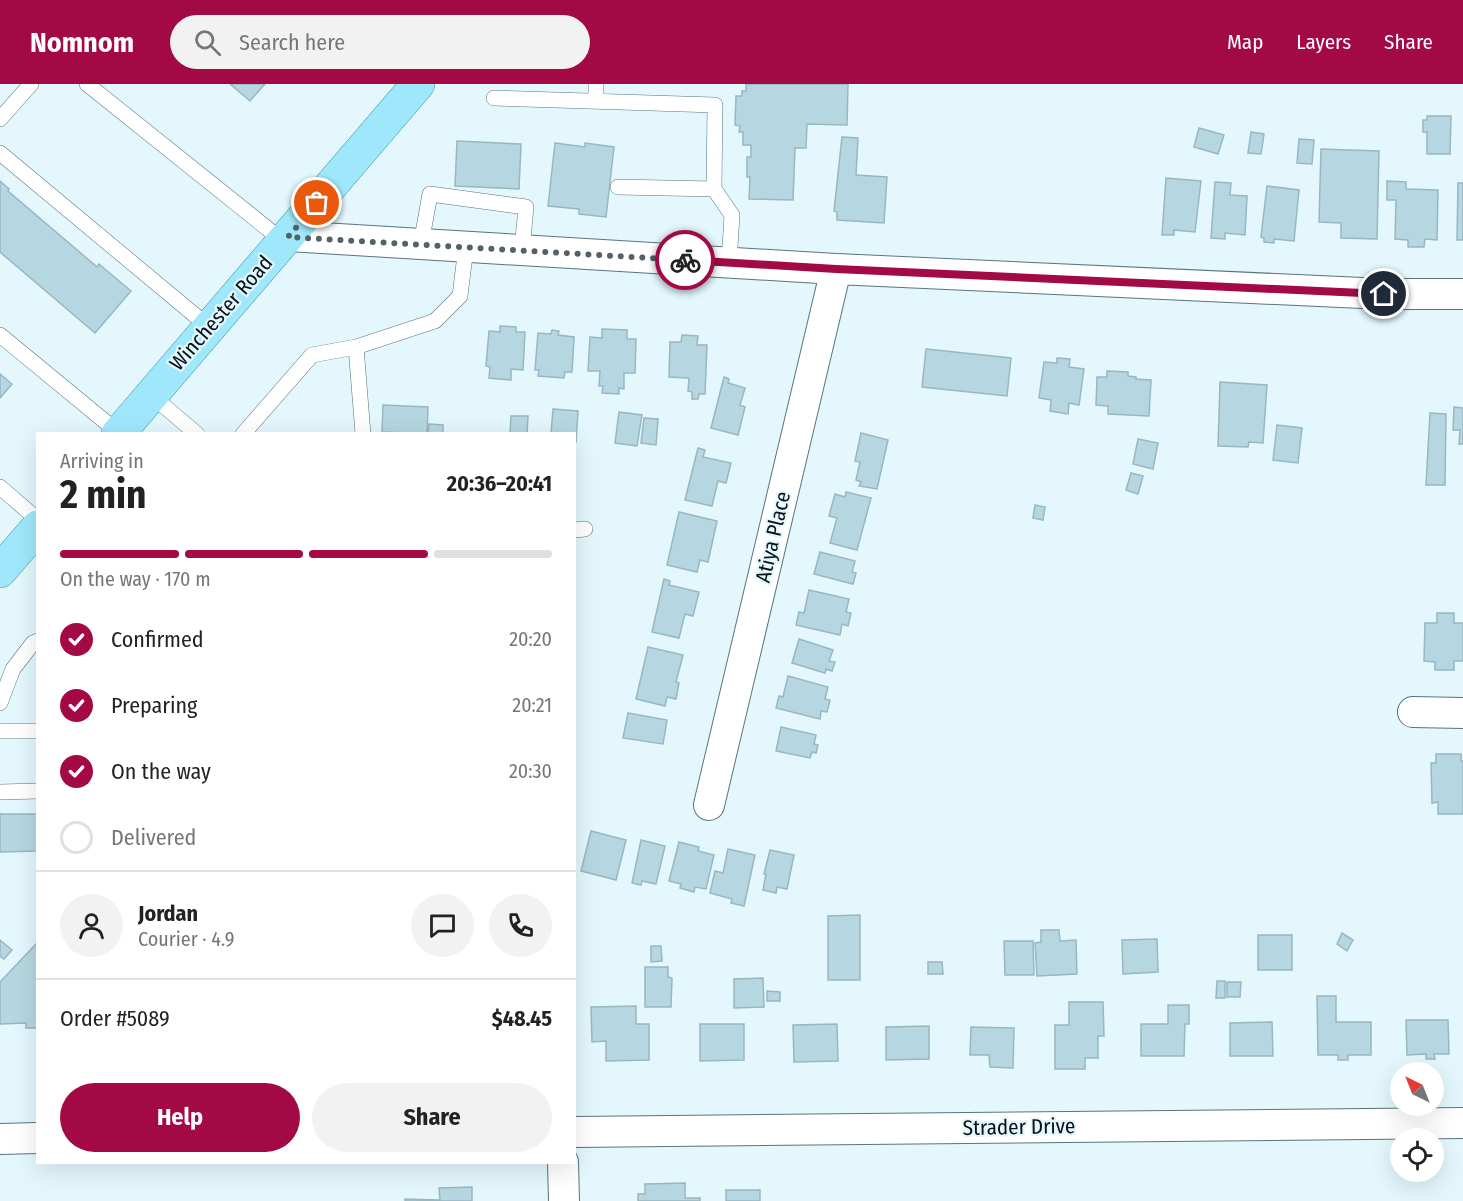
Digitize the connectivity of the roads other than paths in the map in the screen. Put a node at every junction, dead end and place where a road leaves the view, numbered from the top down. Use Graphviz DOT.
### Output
graph roads {
  1 [pos="31,84"];
  2 [pos="87,84"];
  3 [pos="418,84"];
  4 [pos="596,84"];
  5 [pos="494,98"];
  6 [pos="596,101"];
  7 [pos="0,119"];
  8 [pos="0,153"];
  9 [pos="618,187"];
  10 [pos="714,189"];
  11 [pos="285,239"];
  12 [pos="421,244"];
  13 [pos="466,247"];
  14 [pos="522,250"];
  15 [pos="729,263"];
  16 [pos="836,269"];
  17 [pos="1463,294"];
  18 [pos="209,327"];
  19 [pos="0,335"];
  20 [pos="356,347"];
  21 [pos="151,395"];
  22 [pos="117,432"];
  23 [pos="119,432"];
  24 [pos="195,432"];
  25 [pos="245,432"];
  26 [pos="363,432"];
  27 [pos="0,488"];
  28 [pos="36,518"];
  29 [pos="36,529"];
  30 [pos="0,571"];
  31 [pos="36,642"];
  32 [pos="0,703"];
  33 [pos="1413,712"];
  34 [pos="1463,713"];
  35 [pos="0,731"];
  36 [pos="36,731"];
  37 [pos="36,791"];
  38 [pos="0,792"];
  39 [pos="710,805"];
  40 [pos="1463,1123"];
  41 [pos="576,1132"];
  42 [pos="36,1138"];
  43 [pos="0,1139"];
  44 [pos="563,1164"];
  45 [pos="564,1201"];
  1 -- 7 [label="lane"];
  2 -- 11 [label="lane"];
  3 -- 11 [label="main road, Winchester Road"];
  4 -- 6 [label="lane"];
  5 -- 6 [label="lane"];
  6 -- 10 [label="lane"];
  8 -- 18 [label="lane"];
  9 -- 10 [label="lane"];
  10 -- 15 [label="lane"];
  11 -- 12 [label="street"];
  11 -- 18 [label="main road, Winchester Road"];
  12 -- 13 [label="street"];
  12 -- 14 [label="lane"];
  13 -- 14 [label="street"];
  13 -- 20 [label="lane"];
  14 -- 15 [label="street"];
  15 -- 16 [label="street"];
  16 -- 17 [label="street"];
  16 -- 39 [label="street, Atiya Place"];
  18 -- 21 [label="main road, Winchester Road"];
  19 -- 22 [label="lane"];
  20 -- 25 [label="lane"];
  20 -- 26 [label="lane"];
  21 -- 23 [label="main road, Winchester Road"];
  21 -- 24 [label="lane"];
  27 -- 28 [label="lane"];
  29 -- 30 [label="main road"];
  31 -- 32 [label="lane"];
  33 -- 34 [label="street"];
  35 -- 36 [label="lane"];
  37 -- 38 [label="lane"];
  40 -- 41 [label="street, Strader Drive"];
  42 -- 43 [label="street"];
  44 -- 45 [label="street"];
}
